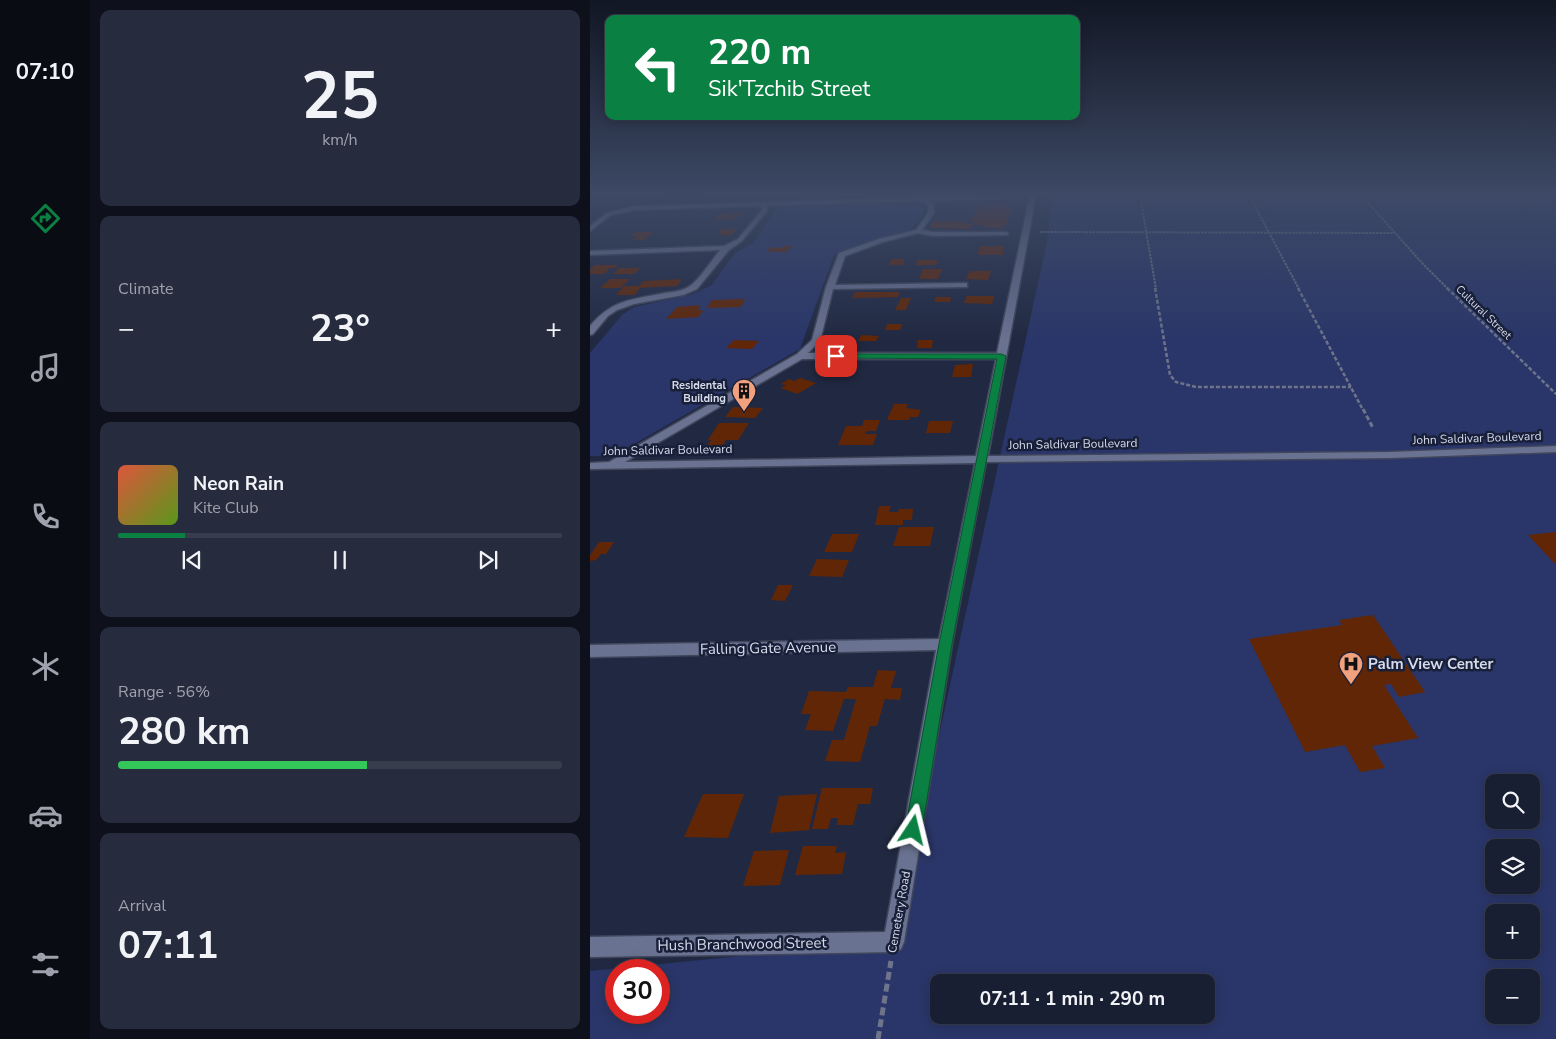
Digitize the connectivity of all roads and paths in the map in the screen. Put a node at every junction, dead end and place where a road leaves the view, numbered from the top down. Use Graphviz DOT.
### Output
graph roads {
  1 [pos="734,243"];
  2 [pos="872,243"];
  3 [pos="1023,243"];
  4 [pos="1148,243"];
  5 [pos="1274,243"];
  6 [pos="1404,243"];
  7 [pos="726,248"];
  8 [pos="590,253"];
  9 [pos="964,285"];
  10 [pos="830,287"];
  11 [pos="590,332"];
  12 [pos="800,356"];
  13 [pos="1001,356"];
  14 [pos="1351,387"];
  15 [pos="1556,394"];
  16 [pos="1372,428"];
  17 [pos="1556,449"];
  18 [pos="982,459"];
  19 [pos="610,465"];
  20 [pos="590,466"];
  21 [pos="945,644"];
  22 [pos="590,651"];
  23 [pos="894,942"];
  24 [pos="590,947"];
  25 [pos="878,1039"];
  1 -- 7 [label="street"];
  2 -- 10 [label="street"];
  3 -- 13 [label="street, Cemetery Road"];
  4 -- 14 [label="path"];
  5 -- 14 [label="path"];
  6 -- 15 [label="path, Cultural Street"];
  7 -- 8 [label="street"];
  7 -- 11 [label="street"];
  9 -- 10 [label="street"];
  10 -- 12 [label="street"];
  12 -- 13 [label="street"];
  12 -- 19 [label="street"];
  13 -- 18 [label="street, Cemetery Road"];
  14 -- 16 [label="path"];
  17 -- 18 [label="street, John Saldivar Boulevard"];
  18 -- 19 [label="street, John Saldivar Boulevard"];
  18 -- 21 [label="street, Cemetery Road"];
  19 -- 20 [label="street, John Saldivar Boulevard"];
  21 -- 22 [label="street, Falling Gate Avenue"];
  21 -- 23 [label="street, Cemetery Road"];
  23 -- 24 [label="street, Hush Branchwood Street"];
  23 -- 25 [label="path, Cemetery Road"];
}
